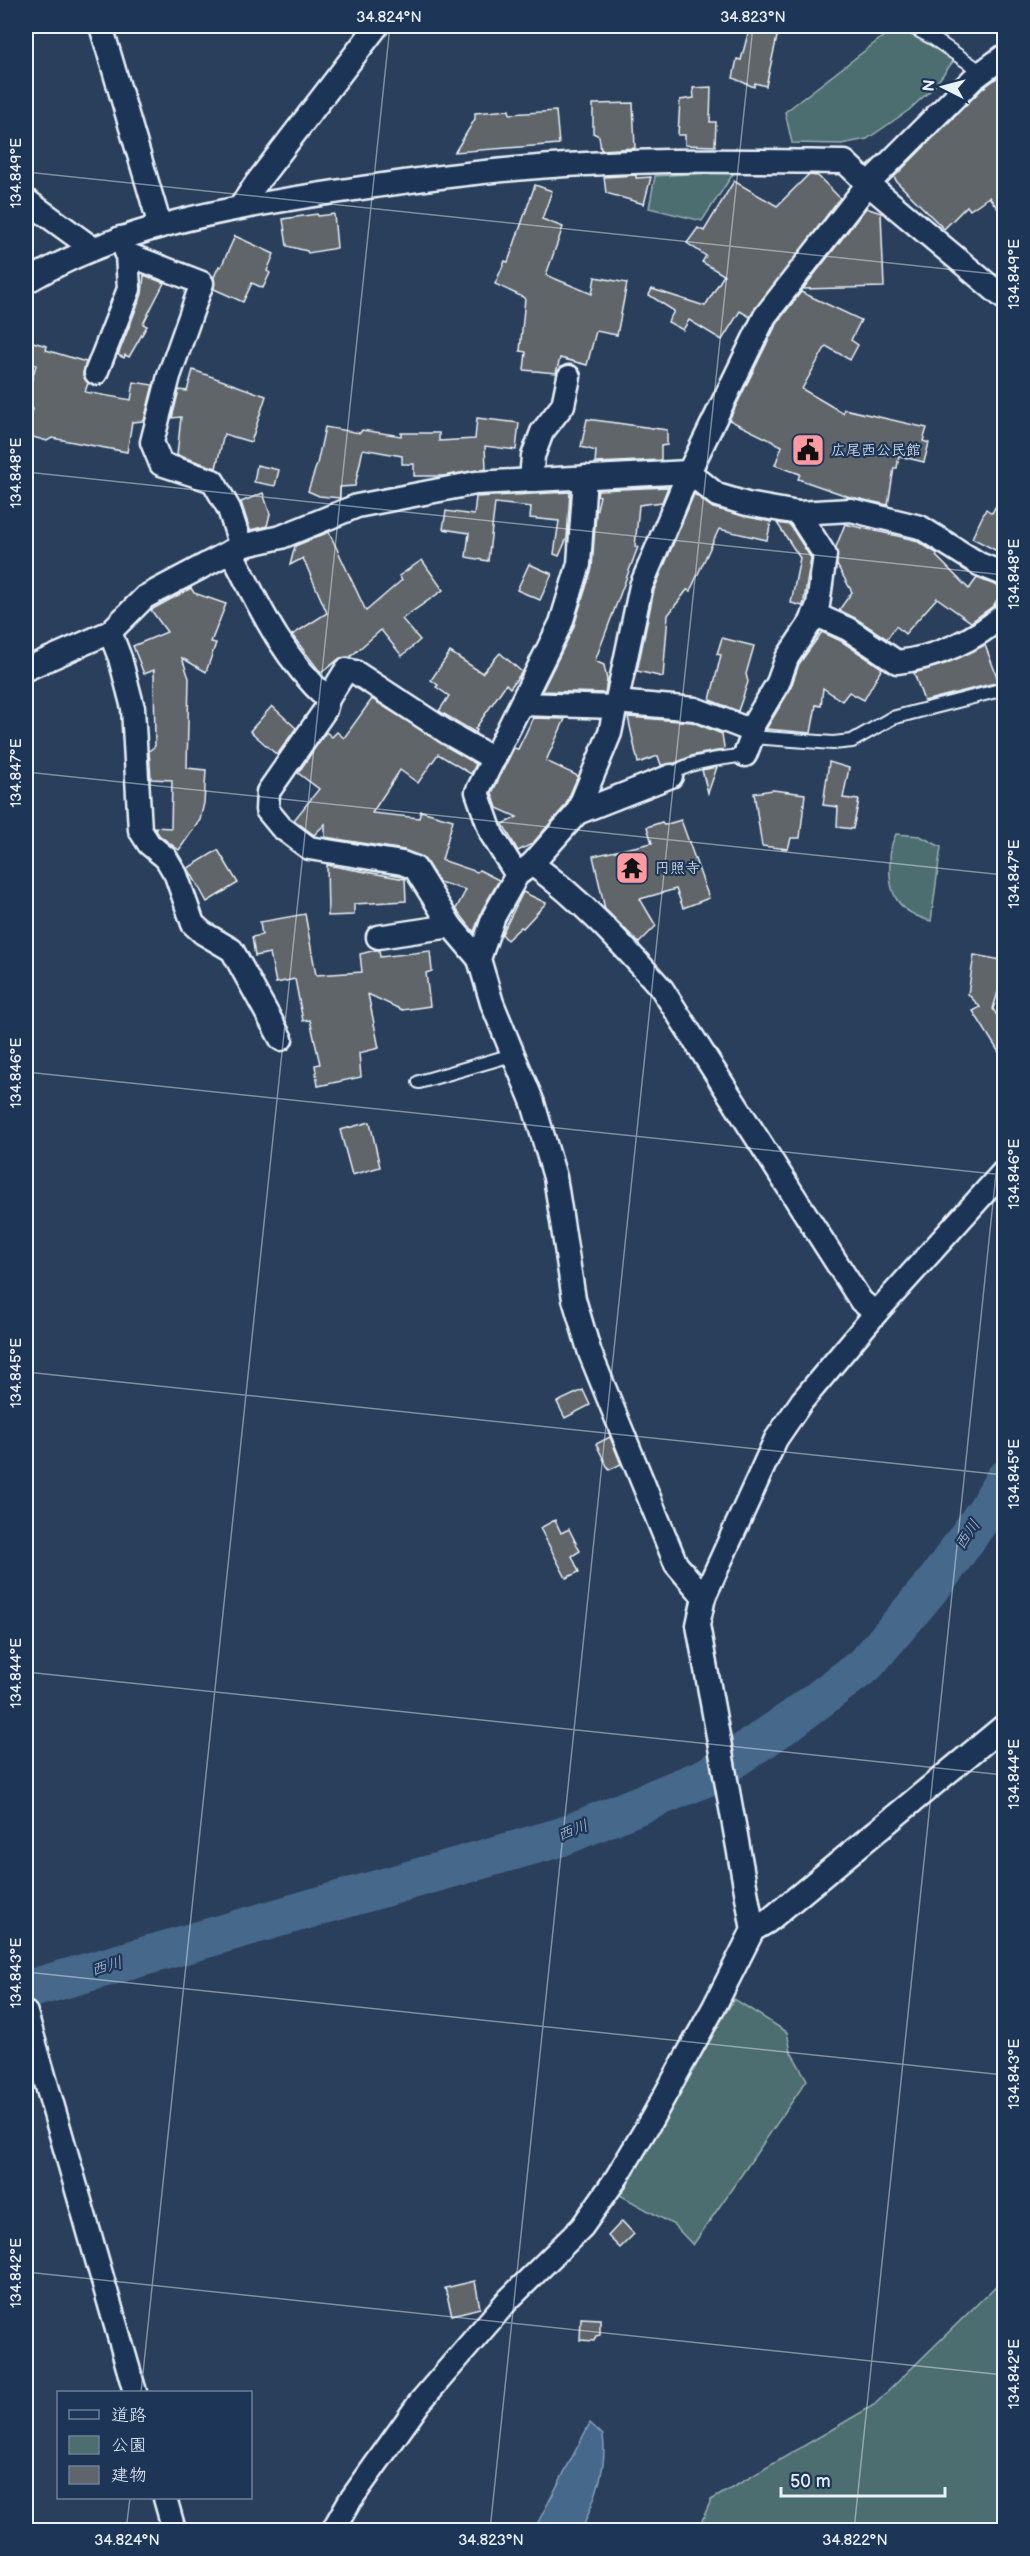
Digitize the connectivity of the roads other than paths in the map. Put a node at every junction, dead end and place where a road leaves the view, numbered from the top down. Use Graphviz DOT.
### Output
graph roads {
  1 [pos="101,26"];
  2 [pos="377,26"];
  3 [pos="910,26"];
  4 [pos="1005,56"];
  5 [pos="982,72"];
  6 [pos="868,184"];
  7 [pos="26,200"];
  8 [pos="241,206"];
  9 [pos="160,226"];
  10 [pos="123,246"];
  11 [pos="92,248"];
  12 [pos="26,282"];
  13 [pos="1005,298"];
  14 [pos="96,373"];
  15 [pos="569,377"];
  16 [pos="689,472"];
  17 [pos="585,477"];
  18 [pos="531,480"];
  19 [pos="798,513"];
  20 [pos="236,548"];
  21 [pos="1005,574"];
  22 [pos="814,614"];
  23 [pos="1005,614"];
  24 [pos="110,632"];
  25 [pos="26,669"];
  26 [pos="1005,689"];
  27 [pos="328,699"];
  28 [pos="522,704"];
  29 [pos="616,705"];
  30 [pos="749,741"];
  31 [pos="494,759"];
  32 [pos="671,776"];
  33 [pos="577,813"];
  34 [pos="525,870"];
  35 [pos="451,926"];
  36 [pos="378,937"];
  37 [pos="479,958"];
  38 [pos="281,1040"];
  39 [pos="512,1055"];
  40 [pos="419,1082"];
  41 [pos="1005,1171"];
  42 [pos="876,1312"];
  43 [pos="704,1597"];
  44 [pos="1005,1726"];
  45 [pos="753,1929"];
  46 [pos="26,2014"];
  47 [pos="135,2391"];
  48 [pos="165,2499"];
  49 [pos="174,2530"];
  50 [pos="333,2530"];
  1 -- 9 [label="street"];
  2 -- 8 [label="street"];
  3 -- 5 [label="lane"];
  4 -- 5 [label="street"];
  5 -- 6 [label="street"];
  6 -- 8 [label="street"];
  6 -- 13 [label="street"];
  6 -- 16 [label="street"];
  7 -- 11 [label="street"];
  8 -- 9 [label="street"];
  9 -- 10 [label="street"];
  10 -- 11 [label="street"];
  10 -- 14 [label="street"];
  10 -- 20 [label="street"];
  11 -- 12 [label="street"];
  15 -- 18 [label="street"];
  16 -- 17 [label="street"];
  16 -- 19 [label="street"];
  16 -- 29 [label="street"];
  17 -- 18 [label="street"];
  17 -- 28 [label="street"];
  18 -- 20 [label="street"];
  19 -- 21 [label="street"];
  19 -- 22 [label="street"];
  20 -- 24 [label="street"];
  20 -- 27 [label="street"];
  22 -- 23 [label="street"];
  22 -- 30 [label="street"];
  24 -- 25 [label="street"];
  24 -- 38 [label="street"];
  26 -- 30 [label="lane"];
  27 -- 31 [label="street"];
  27 -- 35 [label="street"];
  28 -- 29 [label="street"];
  28 -- 31 [label="street"];
  29 -- 30 [label="street"];
  29 -- 33 [label="street"];
  30 -- 32 [label="lane"];
  31 -- 34 [label="street"];
  32 -- 33 [label="street"];
  33 -- 34 [label="street"];
  34 -- 37 [label="street"];
  34 -- 42 [label="street"];
  35 -- 36 [label="street"];
  35 -- 37 [label="street"];
  37 -- 39 [label="street"];
  39 -- 40 [label="lane"];
  39 -- 43 [label="street"];
  41 -- 42 [label="street"];
  42 -- 43 [label="street"];
  43 -- 45 [label="street"];
  44 -- 45 [label="street"];
  45 -- 50 [label="street"];
  46 -- 47 [label="street"];
  48 -- 49 [label="street"];
}
